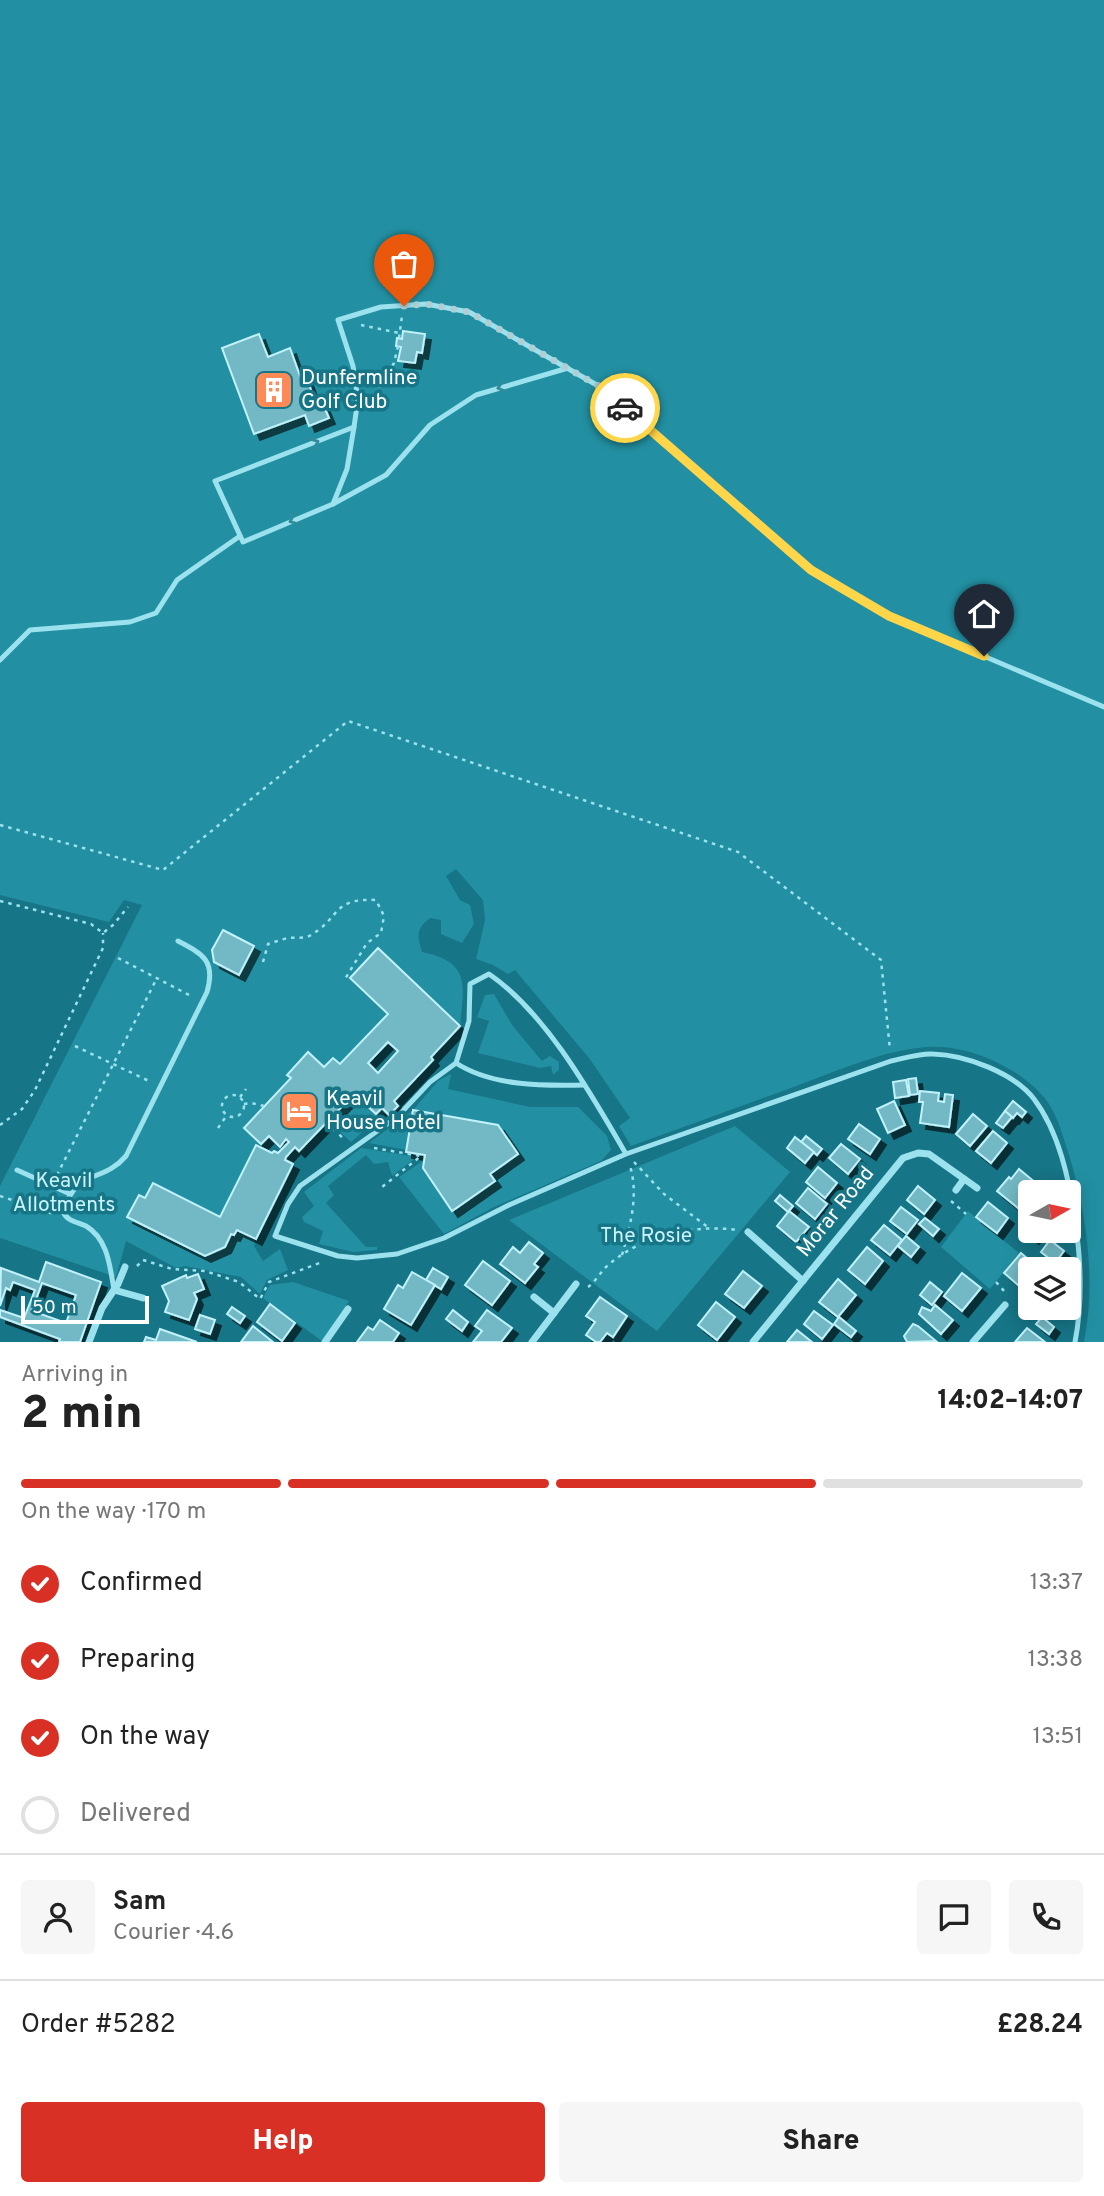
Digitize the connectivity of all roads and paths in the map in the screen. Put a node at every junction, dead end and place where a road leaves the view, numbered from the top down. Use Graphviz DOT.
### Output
graph roads {
  1 [pos="404,306"];
  2 [pos="338,320"];
  3 [pos="398,346"];
  4 [pos="568,368"];
  5 [pos="368,406"];
  6 [pos="354,428"];
  7 [pos="332,504"];
  8 [pos="240,536"];
  9 [pos="0,660"];
  10 [pos="1104,707"];
  11 [pos="0,825"];
  12 [pos="0,901"];
  13 [pos="128,907"];
  14 [pos="103,933"];
  15 [pos="178,941"];
  16 [pos="118,958"];
  17 [pos="263,962"];
  18 [pos="157,978"];
  19 [pos="345,978"];
  20 [pos="202,1002"];
  21 [pos="75,1046"];
  22 [pos="891,1060"];
  23 [pos="114,1063"];
  24 [pos="456,1063"];
  25 [pos="584,1085"];
  26 [pos="160,1087"];
  27 [pos="246,1089"];
  28 [pos="240,1097"];
  29 [pos="244,1104"];
  30 [pos="264,1106"];
  31 [pos="227,1115"];
  32 [pos="327,1123"];
  33 [pos="0,1125"];
  34 [pos="218,1128"];
  35 [pos="355,1146"];
  36 [pos="626,1154"];
  37 [pos="18,1170"];
  38 [pos="964,1179"];
  39 [pos="51,1186"];
  40 [pos="382,1187"];
  41 [pos="977,1188"];
  42 [pos="956,1190"];
  43 [pos="70,1194"];
  44 [pos="0,1196"];
  45 [pos="64,1215"];
  46 [pos="709,1228"];
  47 [pos="748,1232"];
  48 [pos="622,1255"];
  49 [pos="338,1256"];
  50 [pos="125,1267"];
  51 [pos="803,1281"];
  52 [pos="576,1284"];
  53 [pos="114,1290"];
  54 [pos="534,1297"];
  55 [pos="143,1298"];
  56 [pos="1005,1305"];
  57 [pos="348,1309"];
  58 [pos="554,1313"];
  59 [pos="89,1342"];
  60 [pos="325,1342"];
  61 [pos="532,1342"];
  62 [pos="753,1342"];
  63 [pos="974,1342"];
  64 [pos="1075,1342"];
  1 -- 2 [label="lane"];
  1 -- 2 [label="path"];
  1 -- 4 [label="lane"];
  2 -- 6 [label="lane"];
  3 -- 5 [label="path"];
  4 -- 7 [label="lane, one-way"];
  4 -- 10 [label="lane"];
  6 -- 7 [label="lane"];
  8 -- 6 [label="lane, one-way"];
  7 -- 8 [label="lane, one-way"];
  8 -- 9 [label="lane"];
  11 -- 22 [label="path"];
  12 -- 14 [label="path"];
  13 -- 14 [label="path"];
  14 -- 33 [label="path"];
  15 -- 20 [label="lane"];
  16 -- 18 [label="path"];
  17 -- 19 [label="path"];
  18 -- 20 [label="path"];
  18 -- 23 [label="path"];
  20 -- 26 [label="lane"];
  21 -- 23 [label="path"];
  22 -- 36 [label="lane"];
  22 -- 64 [label="lane"];
  23 -- 26 [label="path"];
  23 -- 39 [label="path"];
  24 -- 25 [label="lane"];
  24 -- 25 [label="lane"];
  24 -- 35 [label="lane"];
  25 -- 36 [label="lane"];
  26 -- 43 [label="lane"];
  27 -- 28 [label="path"];
  28 -- 29 [label="path"];
  28 -- 31 [label="path"];
  29 -- 30 [label="path"];
  29 -- 31 [label="path"];
  31 -- 34 [label="path"];
  32 -- 35 [label="path"];
  35 -- 40 [label="path"];
  35 -- 49 [label="lane"];
  36 -- 46 [label="path"];
  36 -- 48 [label="path"];
  36 -- 49 [label="lane"];
  37 -- 39 [label="lane"];
  38 -- 41 [label="street, Morar Road"];
  38 -- 42 [label="street"];
  38 -- 51 [label="street, Morar Road"];
  39 -- 43 [label="lane"];
  43 -- 45 [label="lane"];
  44 -- 45 [label="path"];
  45 -- 53 [label="lane"];
  46 -- 47 [label="path"];
  46 -- 48 [label="path"];
  47 -- 51 [label="street"];
  48 -- 52 [label="path"];
  49 -- 50 [label="path"];
  50 -- 53 [label="street"];
  51 -- 62 [label="street, Morar Road"];
  52 -- 58 [label="street"];
  53 -- 55 [label="street"];
  53 -- 59 [label="street"];
  54 -- 58 [label="street"];
  56 -- 63 [label="street"];
  57 -- 60 [label="street"];
  58 -- 61 [label="street"];
}
